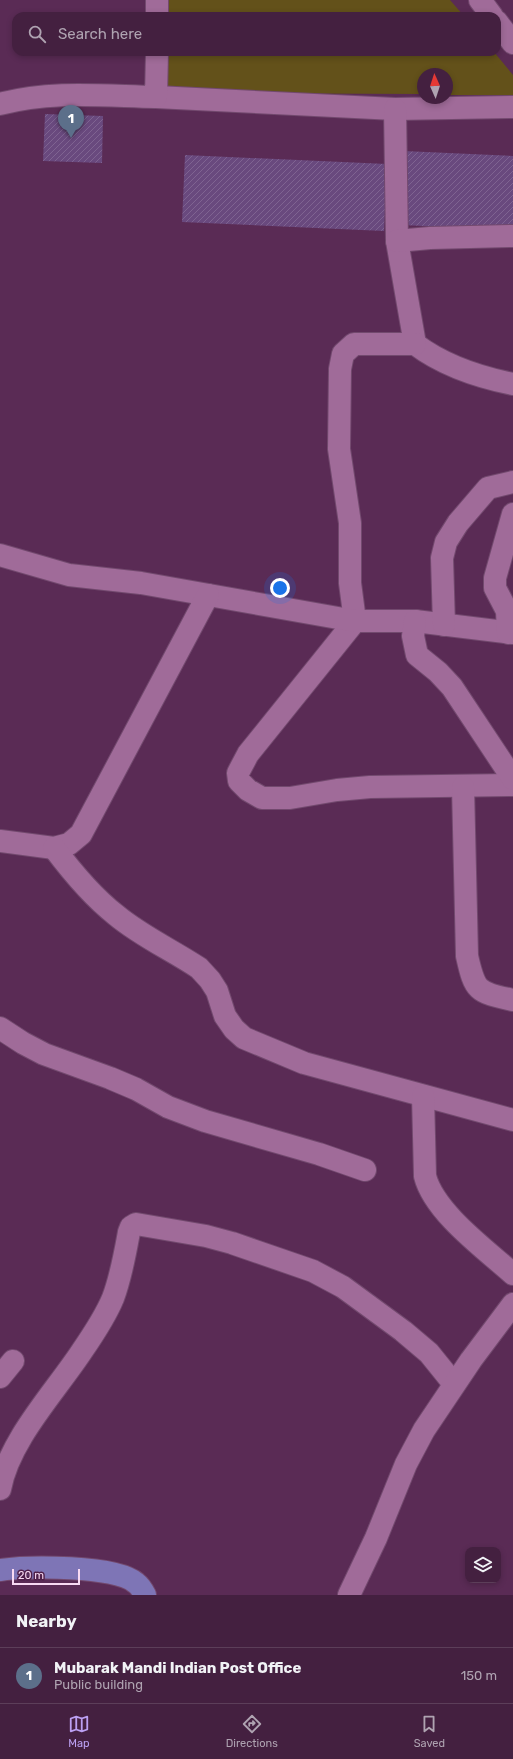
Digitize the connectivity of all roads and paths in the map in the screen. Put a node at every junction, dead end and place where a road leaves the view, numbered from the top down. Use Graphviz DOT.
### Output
graph roads {
  1 [pos="158,0"];
  2 [pos="480,0"];
  3 [pos="157,12"];
  4 [pos="489,12"];
  5 [pos="501,27"];
  6 [pos="513,43"];
  7 [pos="157,56"];
  8 [pos="156,97"];
  9 [pos="0,104"];
  10 [pos="513,107"];
  11 [pos="395,109"];
  12 [pos="513,236"];
  13 [pos="397,241"];
  14 [pos="415,344"];
  15 [pos="513,384"];
  16 [pos="513,482"];
  17 [pos="513,514"];
  18 [pos="0,555"];
  19 [pos="208,595"];
  20 [pos="354,621"];
  21 [pos="415,621"];
  22 [pos="444,625"];
  23 [pos="511,633"];
  24 [pos="511,775"];
  25 [pos="463,787"];
  26 [pos="0,841"];
  27 [pos="54,848"];
  28 [pos="513,1000"];
  29 [pos="0,1028"];
  30 [pos="423,1096"];
  31 [pos="513,1120"];
  32 [pos="365,1170"];
  33 [pos="513,1274"];
  34 [pos="513,1304"];
  35 [pos="454,1384"];
  36 [pos="0,1489"];
  37 [pos="0,1570"];
  38 [pos="145,1595"];
  39 [pos="349,1595"];
  1 -- 3 [label="street"];
  2 -- 4 [label="street"];
  5 -- 6 [label="street"];
  7 -- 8 [label="street"];
  8 -- 9 [label="street"];
  8 -- 11 [label="street"];
  10 -- 11 [label="street"];
  11 -- 13 [label="street"];
  12 -- 13 [label="street"];
  13 -- 14 [label="street"];
  14 -- 15 [label="street"];
  14 -- 20 [label="street"];
  16 -- 22 [label="street"];
  17 -- 23 [label="street"];
  18 -- 19 [label="street"];
  19 -- 20 [label="street"];
  19 -- 27 [label="street"];
  20 -- 21 [label="street"];
  20 -- 25 [label="street"];
  21 -- 22 [label="street"];
  21 -- 24 [label="street"];
  22 -- 23 [label="street"];
  24 -- 25 [label="street"];
  25 -- 28 [label="street"];
  26 -- 27 [label="street"];
  27 -- 30 [label="street"];
  29 -- 32 [label="street"];
  30 -- 31 [label="street"];
  30 -- 33 [label="street"];
  34 -- 35 [label="street"];
  35 -- 36 [label="street"];
  35 -- 39 [label="street"];
  37 -- 38 [label="main road"];
}
